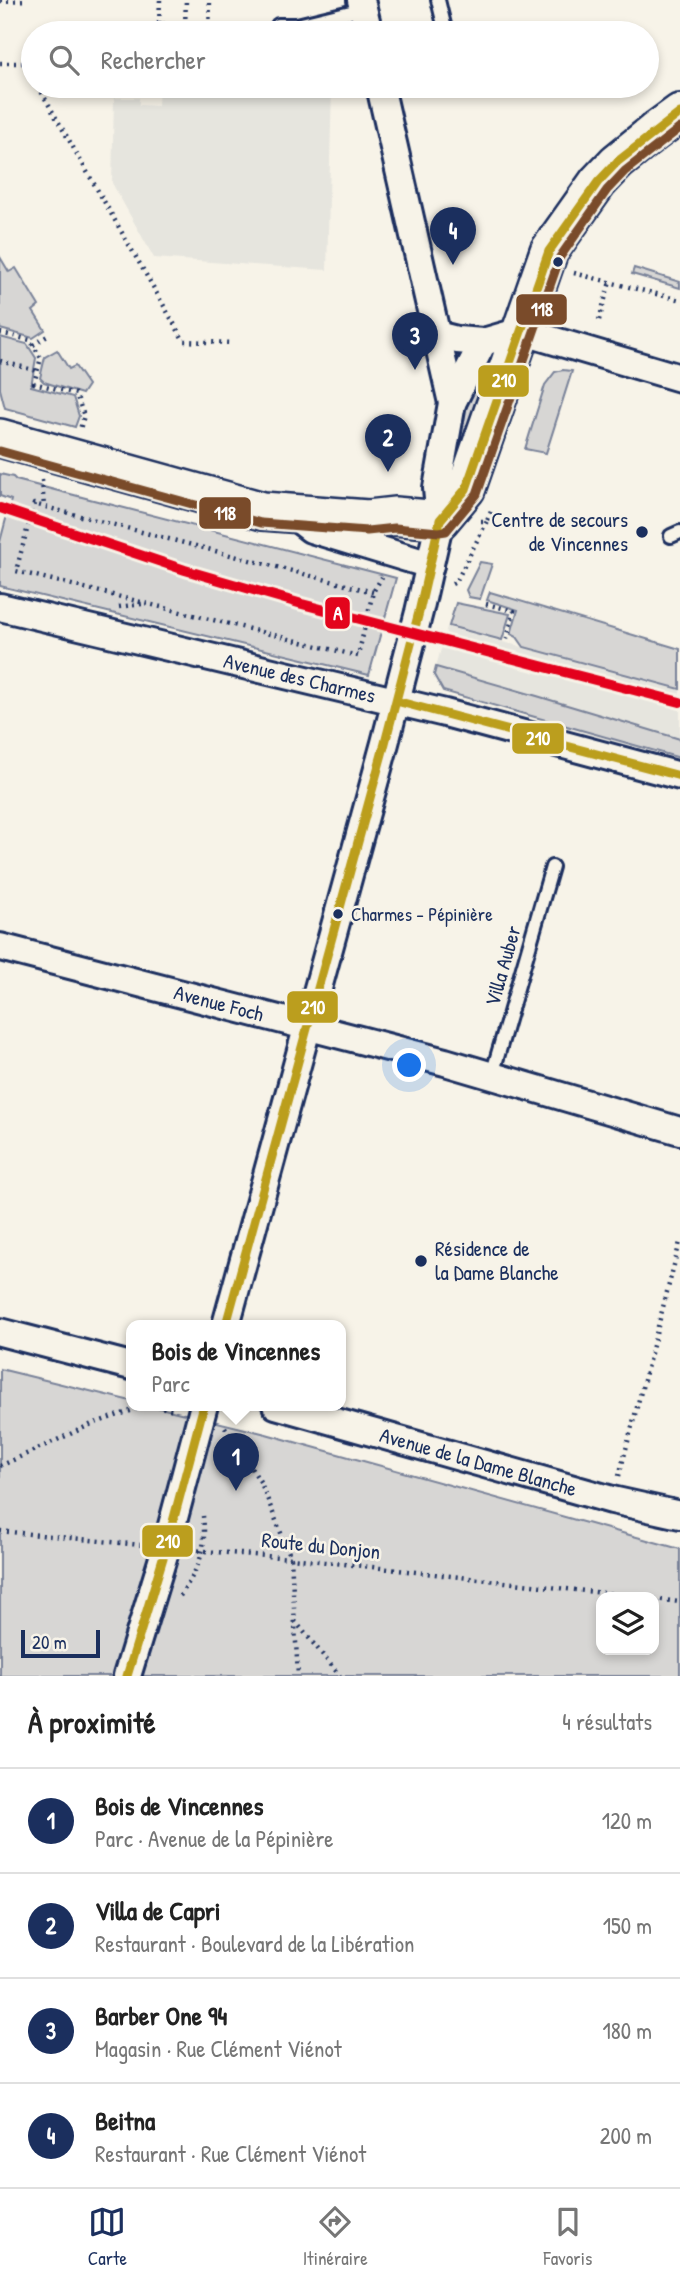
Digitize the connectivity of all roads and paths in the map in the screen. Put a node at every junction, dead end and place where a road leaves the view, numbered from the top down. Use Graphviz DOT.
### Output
graph roads {
  1 [pos="27,0"];
  2 [pos="160,0"];
  3 [pos="186,0"];
  4 [pos="210,0"];
  5 [pos="438,0"];
  6 [pos="0,1"];
  7 [pos="364,14"];
  8 [pos="159,21"];
  9 [pos="185,21"];
  10 [pos="209,21"];
  11 [pos="321,21"];
  12 [pos="443,21"];
  13 [pos="0,63"];
  14 [pos="21,63"];
  15 [pos="45,98"];
  16 [pos="383,98"];
  17 [pos="680,113"];
  18 [pos="577,262"];
  19 [pos="567,271"];
  20 [pos="574,273"];
  21 [pos="610,282"];
  22 [pos="570,284"];
  23 [pos="680,300"];
  24 [pos="599,320"];
  25 [pos="521,331"];
  26 [pos="0,333"];
  27 [pos="48,335"];
  28 [pos="437,335"];
  29 [pos="483,342"];
  30 [pos="232,343"];
  31 [pos="33,345"];
  32 [pos="0,361"];
  33 [pos="37,371"];
  34 [pos="680,377"];
  35 [pos="452,403"];
  36 [pos="78,433"];
  37 [pos="0,438"];
  38 [pos="41,475"];
  39 [pos="44,507"];
  40 [pos="291,514"];
  41 [pos="440,520"];
  42 [pos="487,521"];
  43 [pos="430,565"];
  44 [pos="384,573"];
  45 [pos="444,587"];
  46 [pos="373,592"];
  47 [pos="486,604"];
  48 [pos="0,607"];
  49 [pos="506,642"];
  50 [pos="396,701"];
  51 [pos="680,776"];
  52 [pos="552,867"];
  53 [pos="0,947"];
  54 [pos="308,1025"];
  55 [pos="492,1075"];
  56 [pos="680,1131"];
  57 [pos="680,1242"];
  58 [pos="227,1320"];
  59 [pos="0,1332"];
  60 [pos="126,1365"];
  61 [pos="130,1411"];
  62 [pos="297,1411"];
  63 [pos="208,1412"];
  64 [pos="0,1466"];
  65 [pos="612,1500"];
  66 [pos="680,1516"];
  67 [pos="0,1531"];
  68 [pos="166,1548"];
  69 [pos="291,1558"];
  70 [pos="596,1592"];
  71 [pos="659,1600"];
  72 [pos="680,1602"];
  73 [pos="294,1620"];
  74 [pos="127,1676"];
  75 [pos="298,1676"];
  76 [pos="340,1676"];
  1 -- 6 [label="path"];
  2 -- 8 [label="path"];
  3 -- 9 [label="path"];
  4 -- 10 [label="path"];
  5 -- 12 [label="lane"];
  7 -- 11 [label="lane"];
  13 -- 14 [label="path"];
  15 -- 30 [label="path"];
  16 -- 28 [label="street"];
  17 -- 25 [label="main road"];
  18 -- 20 [label="path"];
  19 -- 20 [label="path"];
  20 -- 21 [label="path"];
  20 -- 22 [label="path"];
  21 -- 23 [label="path"];
  21 -- 24 [label="path"];
  25 -- 29 [label="street"];
  25 -- 34 [label="street"];
  25 -- 41 [label="main road"];
  26 -- 31 [label="path"];
  27 -- 31 [label="path"];
  28 -- 29 [label="street"];
  28 -- 35 [label="street"];
  29 -- 35 [label="street"];
  31 -- 33 [label="path"];
  32 -- 33 [label="path"];
  33 -- 36 [label="path"];
  35 -- 41 [label="street"];
  37 -- 40 [label="main road"];
  38 -- 39 [label="path"];
  39 -- 46 [label="path"];
  39 -- 46 [label="path"];
  40 -- 41 [label="main road"];
  40 -- 43 [label="street"];
  41 -- 43 [label="street"];
  42 -- 45 [label="path"];
  43 -- 50 [label="street"];
  44 -- 46 [label="path"];
  47 -- 49 [label="path"];
  48 -- 50 [label="street, Avenue des Charmes"];
  50 -- 51 [label="street, Avenue des Charmes"];
  50 -- 54 [label="street"];
  52 -- 55 [label="lane, Villa Auber"];
  53 -- 54 [label="street, Avenue Foch"];
  54 -- 55 [label="street, Avenue Foch"];
  54 -- 58 [label="street"];
  55 -- 56 [label="street, Avenue Foch"];
  57 -- 65 [label="path"];
  59 -- 60 [label="street"];
  61 -- 64 [label="path"];
  62 -- 65 [label="street, Avenue de la Dame Blanche"];
  63 -- 68 [label="street"];
  63 -- 69 [label="path"];
  65 -- 66 [label="street, Avenue de la Dame Blanche"];
  67 -- 68 [label="path, Route du Donjon"];
  68 -- 69 [label="path, Route du Donjon"];
  68 -- 74 [label="street"];
  69 -- 70 [label="path, Route du Donjon"];
  69 -- 73 [label="path"];
  71 -- 72 [label="path"];
  73 -- 75 [label="path"];
  73 -- 76 [label="path"];
}
